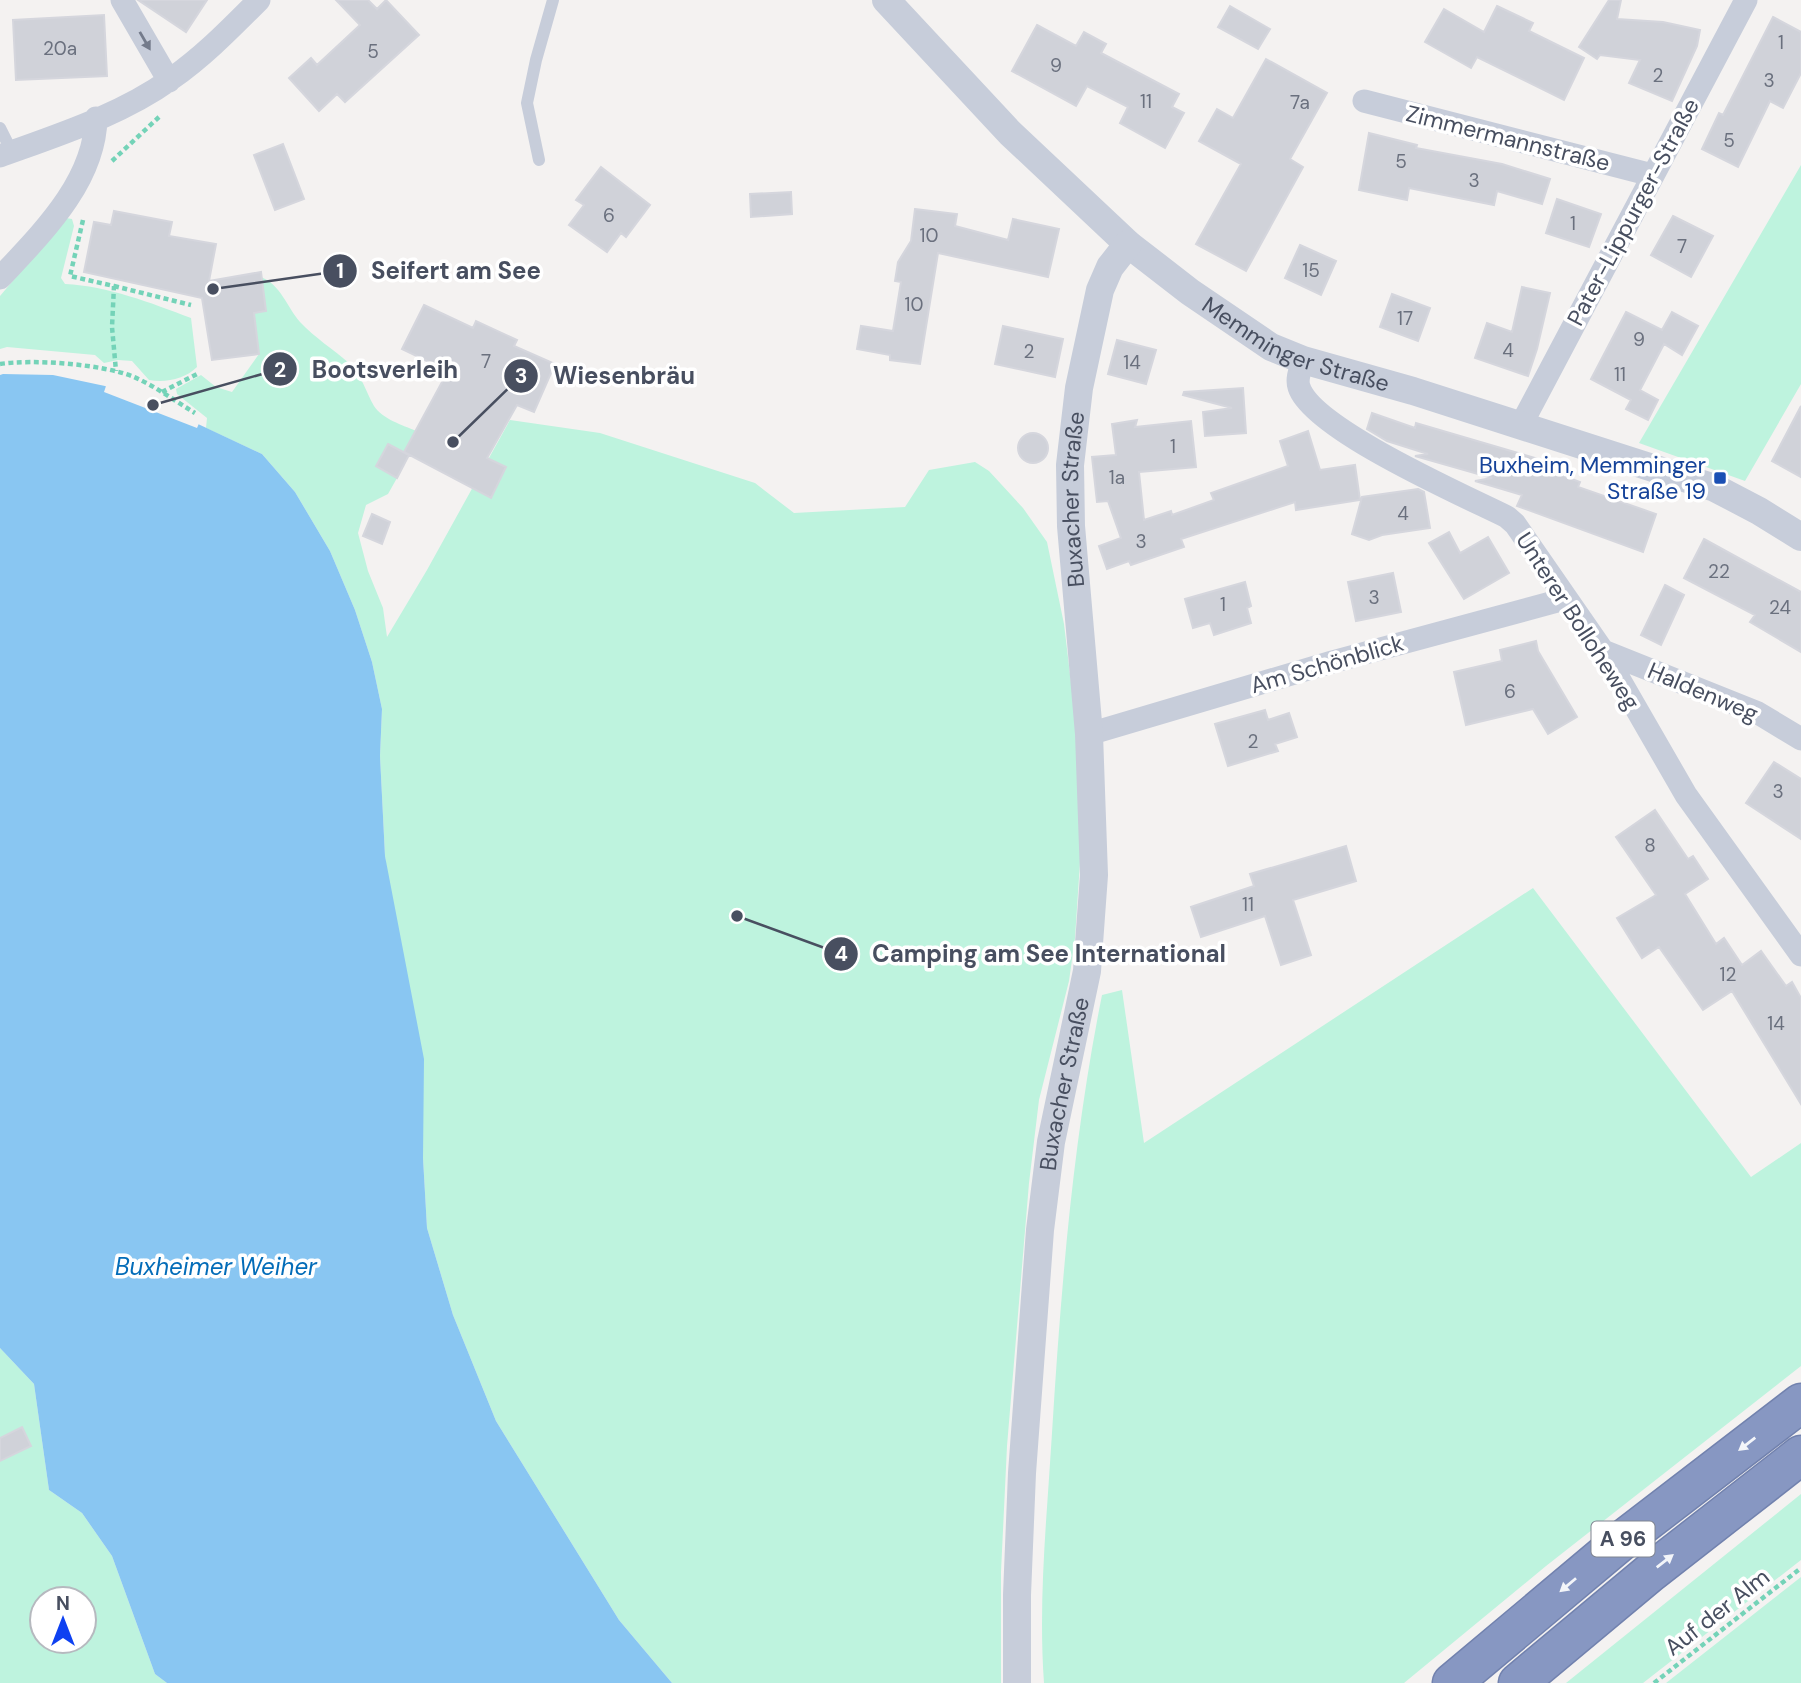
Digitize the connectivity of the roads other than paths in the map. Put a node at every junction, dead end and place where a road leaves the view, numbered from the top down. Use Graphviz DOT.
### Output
graph roads {
  1 [pos="122,0"];
  2 [pos="259,0"];
  3 [pos="554,0"];
  4 [pos="886,0"];
  5 [pos="1746,0"];
  6 [pos="169,81"];
  7 [pos="1364,101"];
  8 [pos="96,118"];
  9 [pos="0,128"];
  10 [pos="6,154"];
  11 [pos="539,160"];
  12 [pos="1652,175"];
  13 [pos="1128,244"];
  14 [pos="0,278"];
  15 [pos="1303,360"];
  16 [pos="1521,425"];
  17 [pos="1801,537"];
  18 [pos="1565,599"];
  19 [pos="1603,651"];
  20 [pos="1089,734"];
  21 [pos="1801,738"];
  22 [pos="1801,956"];
  23 [pos="1801,1403"];
  24 [pos="1801,1455"];
  25 [pos="1017,1683"];
  26 [pos="1452,1683"];
  27 [pos="1518,1683"];
  1 -- 6 [label="street, one-way"];
  2 -- 6 [label="street"];
  3 -- 11 [label="lane"];
  4 -- 13 [label="street, Memminger Straße"];
  5 -- 12 [label="street, Pater-Lippurger-Straße"];
  6 -- 8 [label="street"];
  7 -- 12 [label="street, Zimmermannstraße"];
  8 -- 10 [label="street"];
  8 -- 14 [label="street"];
  9 -- 10 [label="lane"];
  12 -- 16 [label="street, Pater-Lippurger-Straße"];
  13 -- 15 [label="street, Memminger Straße"];
  13 -- 20 [label="street, Buxacher Straße"];
  15 -- 16 [label="street, Memminger Straße"];
  15 -- 18 [label="street, Unterer Bolloheweg"];
  16 -- 17 [label="street, Memminger Straße"];
  18 -- 19 [label="street, Unterer Bolloheweg"];
  18 -- 20 [label="street, Am Schönblick"];
  19 -- 21 [label="street, Haldenweg"];
  19 -- 22 [label="street, Unterer Bolloheweg"];
  20 -- 25 [label="street, Buxacher Straße"];
  23 -- 26 [label="highway, A 96, one-way"];
  27 -- 24 [label="highway, A 96, one-way"];
}
